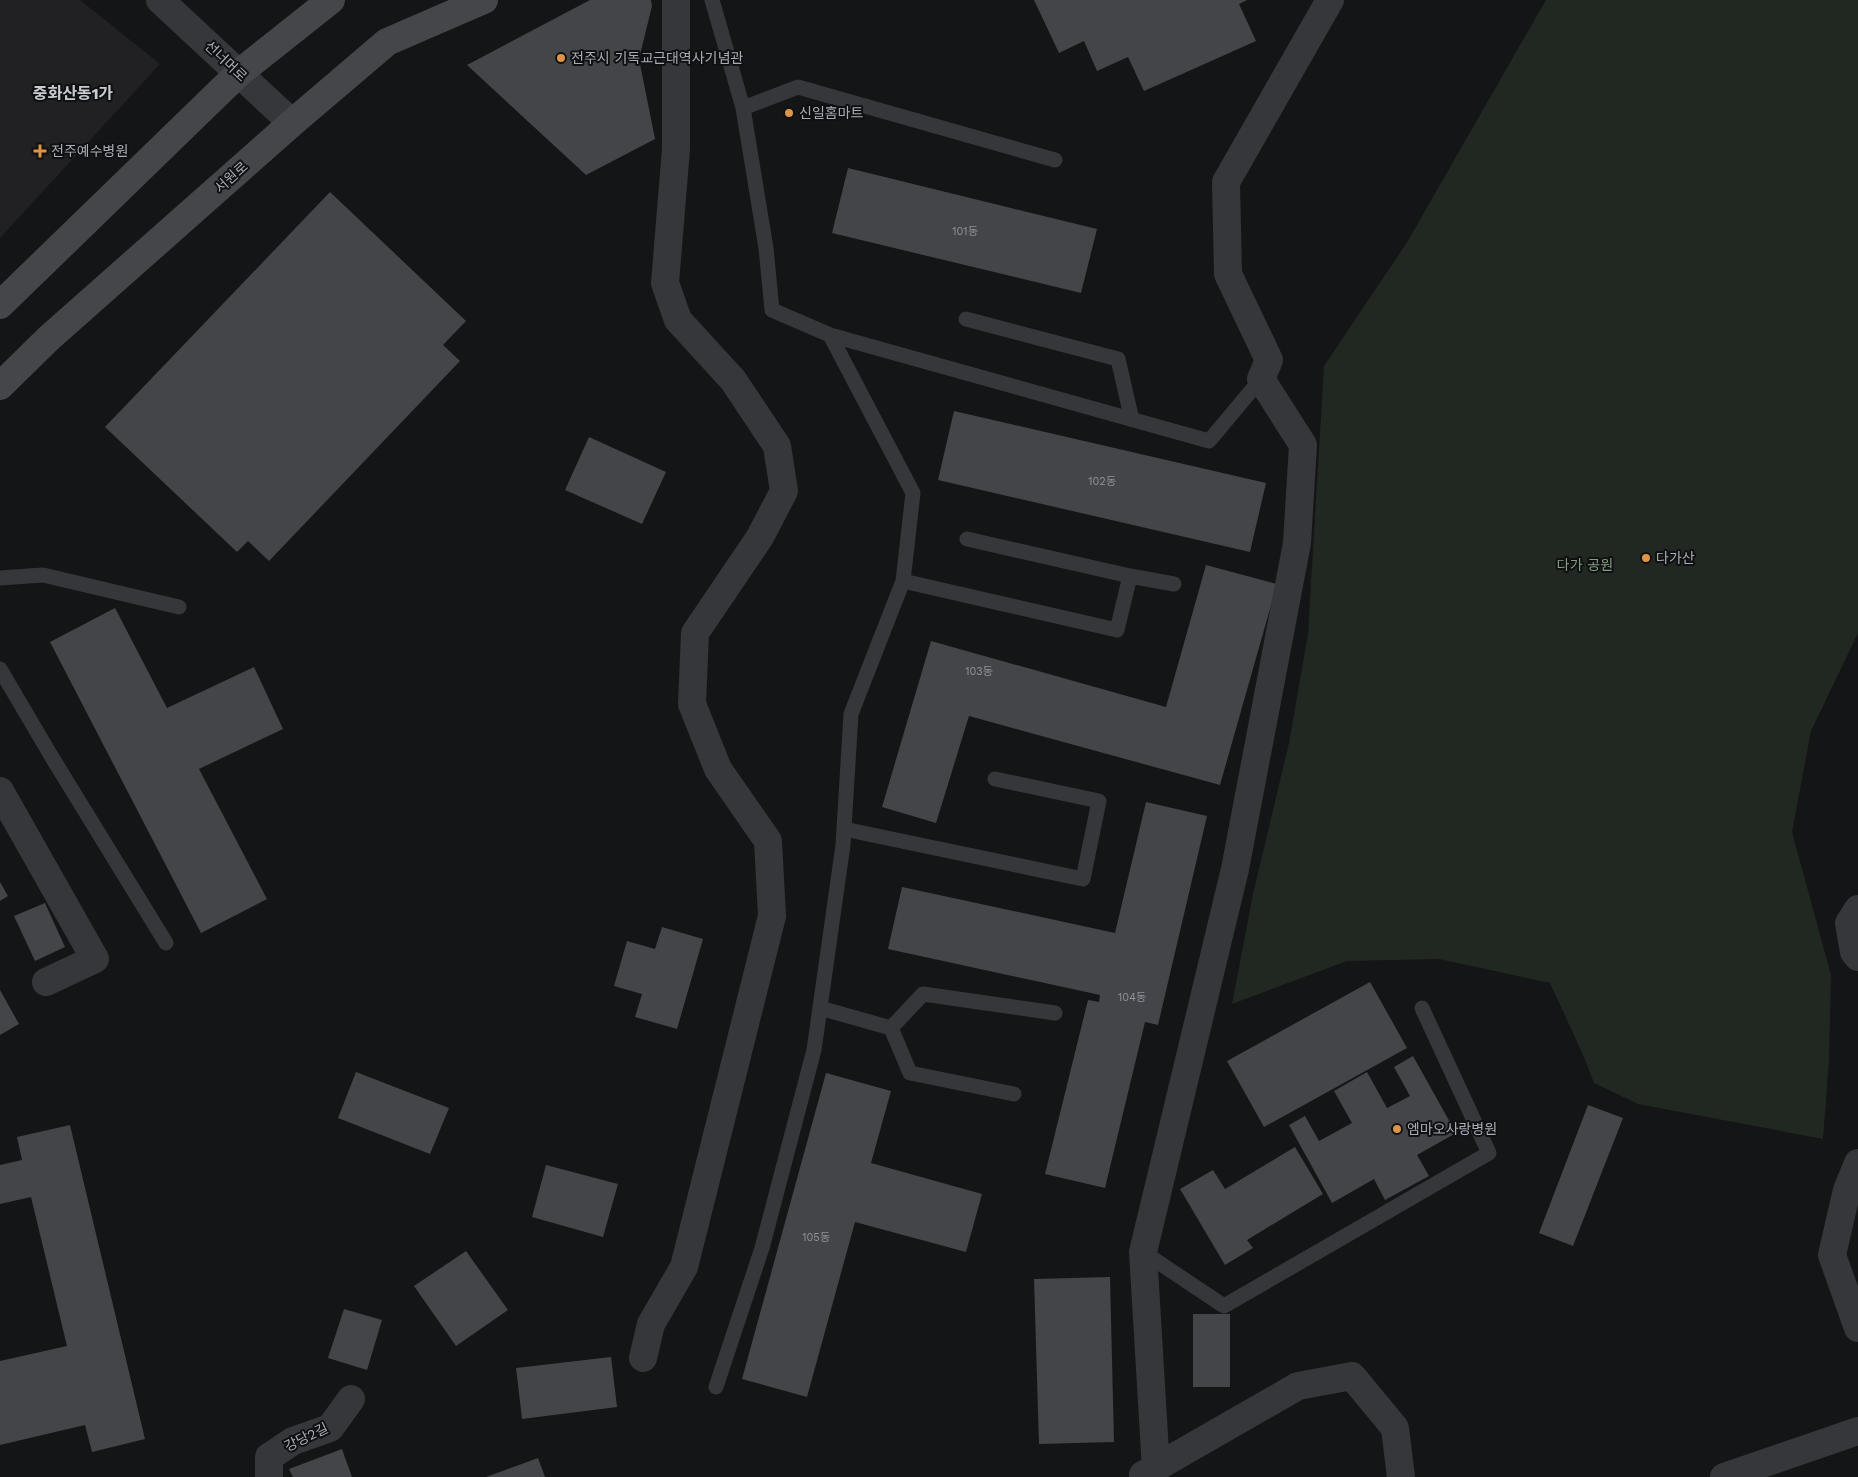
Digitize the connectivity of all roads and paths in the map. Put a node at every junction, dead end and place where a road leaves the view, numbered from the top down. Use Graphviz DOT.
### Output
graph roads {
  1 [pos="160,0"];
  2 [pos="331,0"];
  3 [pos="484,0"];
  4 [pos="676,0"];
  5 [pos="712,0"];
  6 [pos="1330,0"];
  7 [pos="239,73"];
  8 [pos="743,108"];
  9 [pos="292,123"];
  10 [pos="1055,160"];
  11 [pos="0,305"];
  12 [pos="966,319"];
  13 [pos="830,335"];
  14 [pos="1261,379"];
  15 [pos="0,386"];
  16 [pos="1132,420"];
  17 [pos="967,539"];
  18 [pos="1130,576"];
  19 [pos="0,578"];
  20 [pos="903,581"];
  21 [pos="1174,584"];
  22 [pos="179,608"];
  23 [pos="0,669"];
  24 [pos="995,779"];
  25 [pos="0,791"];
  26 [pos="844,829"];
  27 [pos="1858,909"];
  28 [pos="166,943"];
  29 [pos="1858,957"];
  30 [pos="46,982"];
  31 [pos="820,1008"];
  32 [pos="1422,1008"];
  33 [pos="1055,1013"];
  34 [pos="890,1028"];
  35 [pos="1014,1094"];
  36 [pos="1858,1162"];
  37 [pos="1143,1252"];
  38 [pos="1858,1328"];
  39 [pos="643,1358"];
  40 [pos="716,1387"];
  41 [pos="351,1399"];
  42 [pos="1858,1431"];
  43 [pos="1148,1473"];
  44 [pos="269,1477"];
  45 [pos="1401,1477"];
  46 [pos="1724,1477"];
  1 -- 7 [label="street, 선너머로"];
  2 -- 7 [label="street"];
  3 -- 9 [label="street, 서원로"];
  4 -- 39 [label="street"];
  5 -- 8 [label="lane"];
  6 -- 14 [label="street"];
  7 -- 9 [label="street, 선너머로"];
  7 -- 11 [label="street"];
  8 -- 10 [label="lane"];
  8 -- 13 [label="lane"];
  9 -- 15 [label="street, 서원로"];
  12 -- 16 [label="lane"];
  13 -- 16 [label="lane"];
  13 -- 20 [label="lane"];
  14 -- 16 [label="lane"];
  14 -- 37 [label="street"];
  17 -- 18 [label="lane"];
  18 -- 20 [label="lane"];
  18 -- 21 [label="lane"];
  19 -- 22 [label="lane"];
  20 -- 26 [label="lane"];
  23 -- 28 [label="lane"];
  24 -- 26 [label="lane"];
  25 -- 30 [label="street"];
  26 -- 31 [label="lane"];
  27 -- 29 [label="street"];
  31 -- 34 [label="lane"];
  31 -- 40 [label="lane"];
  32 -- 37 [label="lane"];
  33 -- 34 [label="lane"];
  34 -- 35 [label="lane"];
  36 -- 38 [label="street"];
  37 -- 43 [label="street"];
  41 -- 44 [label="street, 강당2길"];
  42 -- 46 [label="street"];
  43 -- 45 [label="street"];
}
